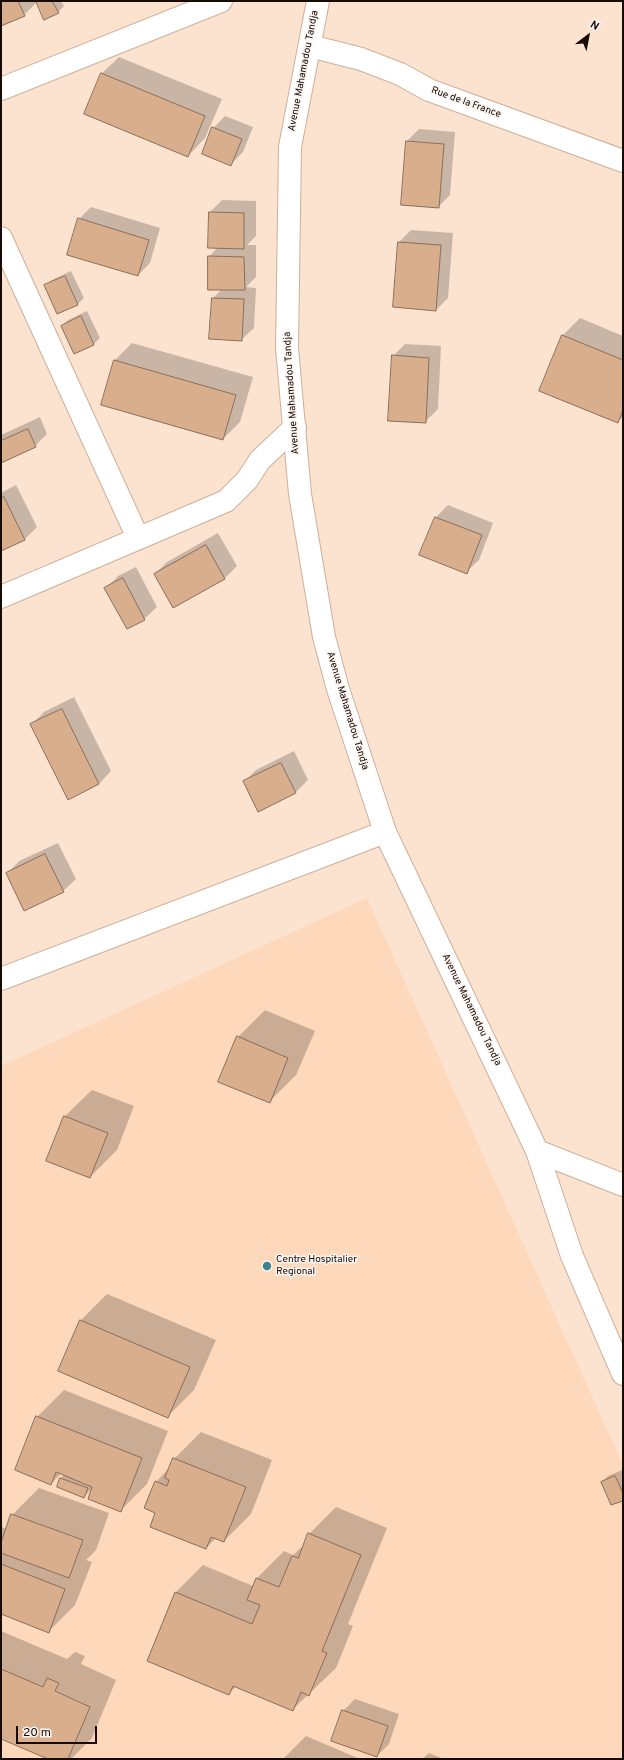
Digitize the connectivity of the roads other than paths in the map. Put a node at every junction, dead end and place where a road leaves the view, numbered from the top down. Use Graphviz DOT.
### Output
graph roads {
  1 [pos="221,1"];
  2 [pos="318,1"];
  3 [pos="310,46"];
  4 [pos="1,89"];
  5 [pos="623,161"];
  6 [pos="1,238"];
  7 [pos="295,427"];
  8 [pos="138,538"];
  9 [pos="1,597"];
  10 [pos="385,832"];
  11 [pos="1,979"];
  12 [pos="537,1151"];
  13 [pos="623,1185"];
  14 [pos="623,1374"];
  1 -- 4 [label="street"];
  2 -- 3 [label="street, Avenue Mahamadou Tandja"];
  3 -- 5 [label="street, Rue de la France"];
  3 -- 7 [label="street, Avenue Mahamadou Tandja"];
  6 -- 8 [label="street"];
  7 -- 8 [label="street"];
  7 -- 10 [label="street, Avenue Mahamadou Tandja"];
  8 -- 9 [label="street"];
  10 -- 11 [label="street"];
  10 -- 12 [label="street, Avenue Mahamadou Tandja"];
  12 -- 13 [label="street"];
  12 -- 14 [label="street, Avenue Mahamadou Tandja"];
}
